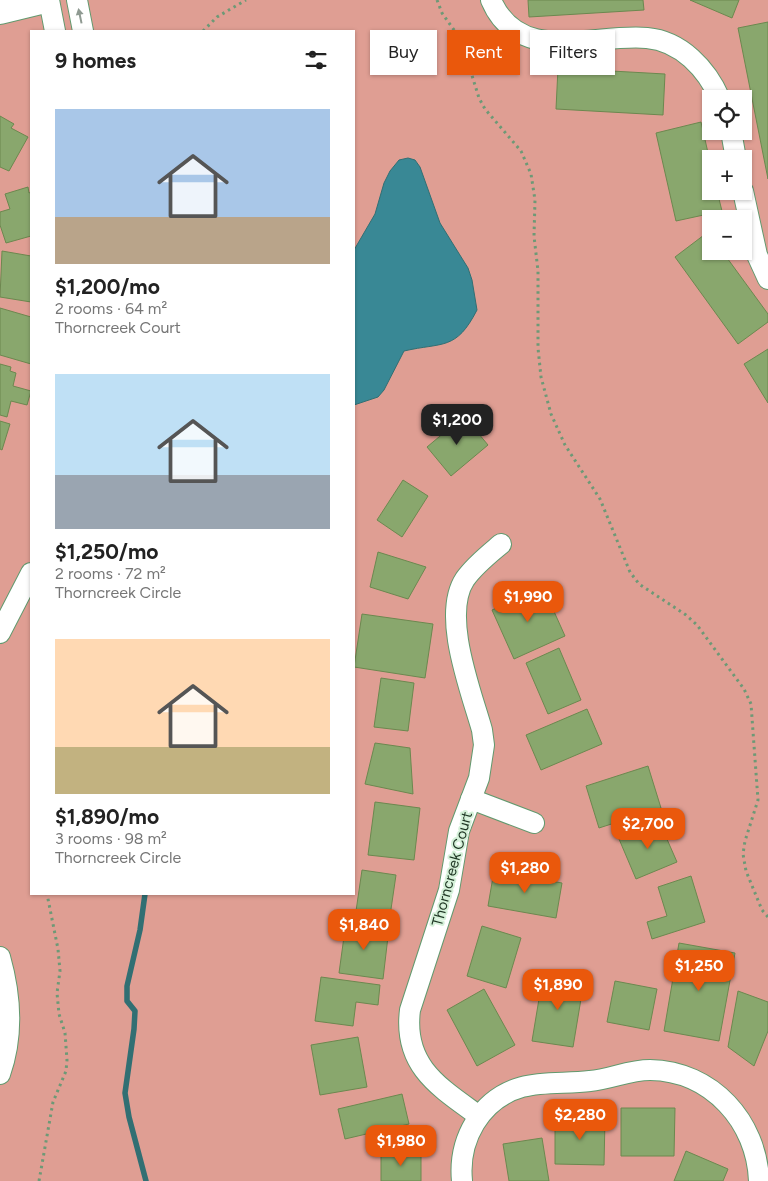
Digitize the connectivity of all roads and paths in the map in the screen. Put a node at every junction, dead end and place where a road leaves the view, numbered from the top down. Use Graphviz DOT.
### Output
graph roads {
  1 [pos="41,0"];
  2 [pos="49,0"];
  3 [pos="76,0"];
  4 [pos="246,0"];
  5 [pos="437,0"];
  6 [pos="491,0"];
  7 [pos="0,10"];
  8 [pos="55,30"];
  9 [pos="83,30"];
  10 [pos="204,30"];
  11 [pos="715,90"];
  12 [pos="745,200"];
  13 [pos="768,279"];
  14 [pos="500,544"];
  15 [pos="30,575"];
  16 [pos="0,632"];
  17 [pos="471,799"];
  18 [pos="534,823"];
  19 [pos="47,895"];
  20 [pos="768,917"];
  21 [pos="0,957"];
  22 [pos="0,1074"];
  23 [pos="479,1116"];
  24 [pos="39,1181"];
  25 [pos="462,1181"];
  26 [pos="759,1181"];
  1 -- 7 [label="main road"];
  2 -- 8 [label="street"];
  9 -- 3 [label="street, one-way"];
  4 -- 10 [label="path"];
  5 -- 20 [label="path"];
  6 -- 11 [label="street"];
  12 -- 13 [label="street"];
  14 -- 17 [label="street, Thorncreek Court"];
  15 -- 16 [label="street"];
  17 -- 18 [label="street, Thorncreek Court"];
  17 -- 23 [label="street, Thorncreek Court"];
  19 -- 24 [label="path"];
  21 -- 22 [label="street"];
  23 -- 25 [label="street"];
  23 -- 26 [label="street"];
}
